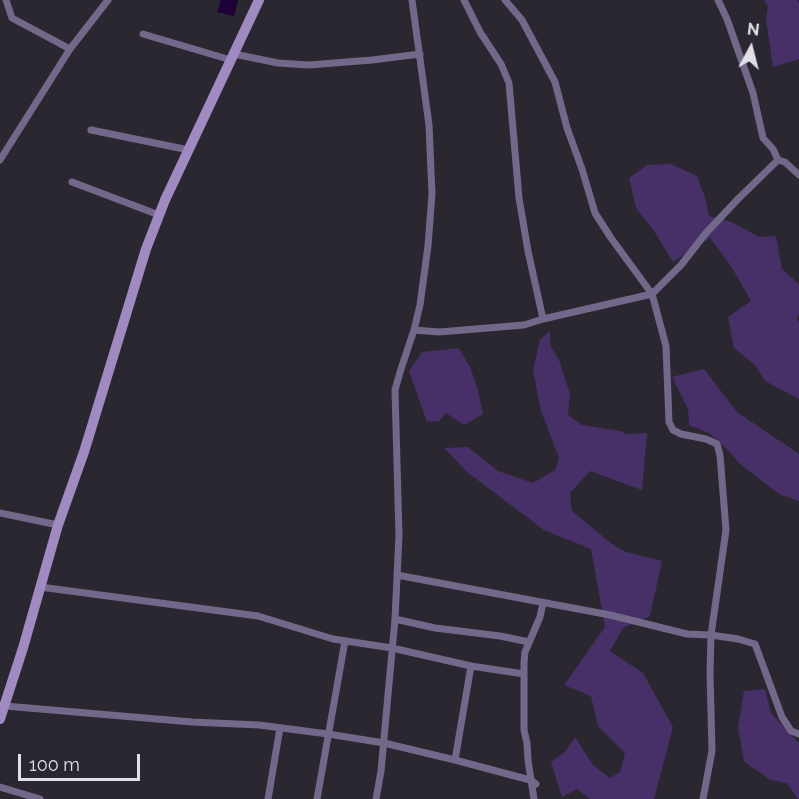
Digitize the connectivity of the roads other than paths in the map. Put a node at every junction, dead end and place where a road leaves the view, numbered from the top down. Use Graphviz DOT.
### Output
graph roads {
  1 [pos="6,0"];
  2 [pos="108,0"];
  3 [pos="260,0"];
  4 [pos="412,0"];
  5 [pos="464,0"];
  6 [pos="505,0"];
  7 [pos="718,0"];
  8 [pos="143,34"];
  9 [pos="70,49"];
  10 [pos="420,54"];
  11 [pos="233,57"];
  12 [pos="91,130"];
  13 [pos="189,150"];
  14 [pos="0,160"];
  15 [pos="778,160"];
  16 [pos="799,175"];
  17 [pos="72,182"];
  18 [pos="159,215"];
  19 [pos="652,294"];
  20 [pos="543,319"];
  21 [pos="414,330"];
  22 [pos="0,513"];
  23 [pos="58,525"];
  24 [pos="397,575"];
  25 [pos="40,587"];
  26 [pos="543,603"];
  27 [pos="395,619"];
  28 [pos="711,635"];
  29 [pos="345,641"];
  30 [pos="529,642"];
  31 [pos="392,648"];
  32 [pos="471,666"];
  33 [pos="524,674"];
  34 [pos="5,706"];
  35 [pos="0,719"];
  36 [pos="280,728"];
  37 [pos="328,734"];
  38 [pos="799,734"];
  39 [pos="384,743"];
  40 [pos="456,760"];
  41 [pos="533,782"];
  42 [pos="0,787"];
  43 [pos="40,799"];
  44 [pos="268,799"];
  45 [pos="317,799"];
  46 [pos="376,799"];
  47 [pos="534,799"];
  48 [pos="703,799"];
  1 -- 9 [label="street"];
  2 -- 9 [label="street"];
  3 -- 11 [label="main road"];
  4 -- 10 [label="street"];
  5 -- 20 [label="street"];
  6 -- 19 [label="street"];
  7 -- 15 [label="street"];
  8 -- 11 [label="street"];
  9 -- 14 [label="street"];
  10 -- 11 [label="street"];
  10 -- 21 [label="street"];
  11 -- 13 [label="main road"];
  12 -- 13 [label="street"];
  13 -- 18 [label="main road"];
  15 -- 16 [label="street"];
  15 -- 19 [label="street"];
  17 -- 18 [label="street"];
  18 -- 23 [label="main road"];
  19 -- 20 [label="street"];
  19 -- 28 [label="street"];
  20 -- 21 [label="street"];
  21 -- 24 [label="street"];
  22 -- 23 [label="street"];
  23 -- 25 [label="main road"];
  24 -- 26 [label="street"];
  24 -- 27 [label="street"];
  25 -- 29 [label="street"];
  25 -- 34 [label="main road"];
  26 -- 28 [label="street"];
  26 -- 30 [label="street"];
  27 -- 30 [label="street"];
  27 -- 31 [label="street"];
  28 -- 38 [label="street"];
  28 -- 48 [label="street"];
  29 -- 31 [label="street"];
  29 -- 37 [label="street"];
  30 -- 33 [label="street"];
  31 -- 32 [label="street"];
  31 -- 39 [label="street"];
  32 -- 33 [label="street"];
  32 -- 40 [label="street"];
  33 -- 41 [label="street"];
  34 -- 35 [label="main road"];
  34 -- 36 [label="street"];
  36 -- 37 [label="street"];
  36 -- 44 [label="street"];
  37 -- 39 [label="street"];
  37 -- 45 [label="street"];
  39 -- 40 [label="street"];
  39 -- 46 [label="street"];
  40 -- 41 [label="street"];
  41 -- 47 [label="street"];
  42 -- 43 [label="street"];
}
